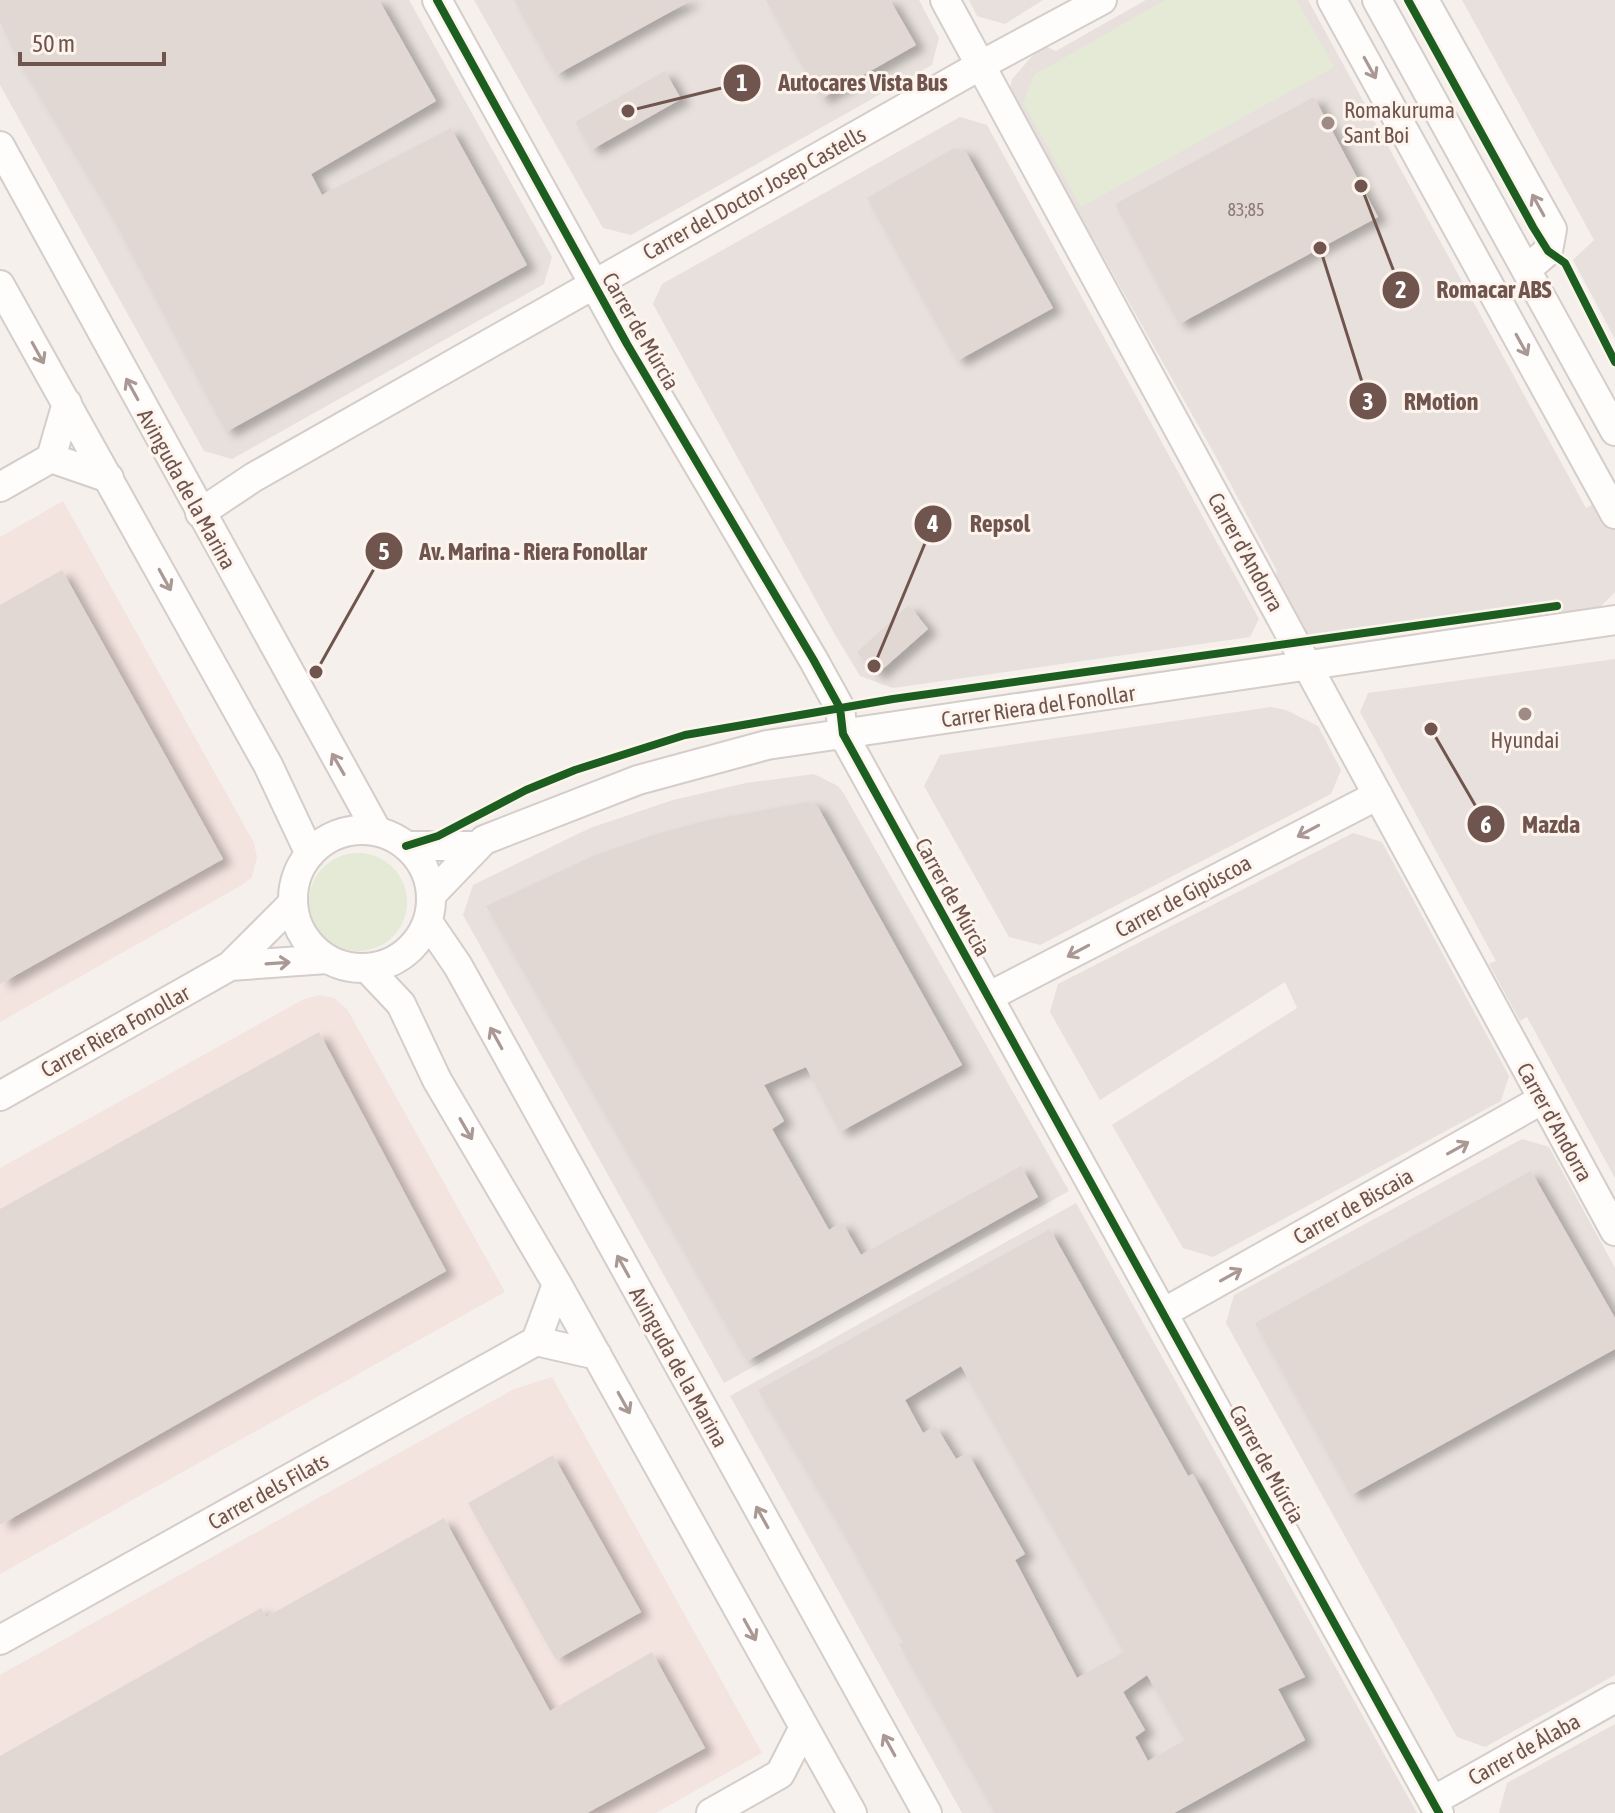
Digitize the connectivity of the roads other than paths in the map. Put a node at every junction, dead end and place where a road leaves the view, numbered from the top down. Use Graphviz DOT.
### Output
graph roads {
  1 [pos="437,0"];
  2 [pos="945,0"];
  3 [pos="1102,0"];
  4 [pos="1332,0"];
  5 [pos="1377,0"];
  6 [pos="1424,0"];
  7 [pos="981,65"];
  8 [pos="0,146"];
  9 [pos="1527,269"];
  10 [pos="594,284"];
  11 [pos="0,285"];
  12 [pos="67,403"];
  13 [pos="1615,431"];
  14 [pos="51,458"];
  15 [pos="109,478"];
  16 [pos="0,487"];
  17 [pos="200,513"];
  18 [pos="1615,514"];
  19 [pos="1615,620"];
  20 [pos="1308,666"];
  21 [pos="843,734"];
  22 [pos="1378,795"];
  23 [pos="377,831"];
  24 [pos="406,846"];
  25 [pos="475,846"];
  26 [pos="310,854"];
  27 [pos="432,894"];
  28 [pos="293,903"];
  29 [pos="428,922"];
  30 [pos="327,959"];
  31 [pos="230,966"];
  32 [pos="368,969"];
  33 [pos="988,997"];
  34 [pos="0,1096"];
  35 [pos="1543,1099"];
  36 [pos="1615,1231"];
  37 [pos="557,1284"];
  38 [pos="1163,1313"];
  39 [pos="536,1341"];
  40 [pos="597,1355"];
  41 [pos="0,1640"];
  42 [pos="1615,1698"];
  43 [pos="804,1727"];
  44 [pos="780,1774"];
  45 [pos="834,1780"];
  46 [pos="1436,1807"];
  47 [pos="711,1813"];
  48 [pos="852,1813"];
  49 [pos="927,1813"];
  1 -- 10 [label="street, Carrer de Múrcia"];
  2 -- 7 [label="street, Carrer d'Andorra"];
  3 -- 7 [label="street, Carrer del Doctor Josep Castells"];
  4 -- 18 [label="street, one-way"];
  5 -- 9 [label="street"];
  9 -- 6 [label="street, one-way"];
  7 -- 10 [label="street, Carrer del Doctor Josep Castells"];
  7 -- 20 [label="street, Carrer d'Andorra"];
  17 -- 8 [label="street, Avinguda de la Marina, one-way"];
  9 -- 13 [label="street"];
  10 -- 17 [label="street, Carrer del Doctor Josep Castells"];
  10 -- 21 [label="street, Carrer de Múrcia"];
  11 -- 12 [label="street, one-way"];
  12 -- 14 [label="street"];
  12 -- 15 [label="street"];
  14 -- 15 [label="street"];
  14 -- 16 [label="street"];
  15 -- 26 [label="street, one-way"];
  23 -- 17 [label="street, Avinguda de la Marina, one-way"];
  19 -- 20 [label="street, Carrer Riera del Fonollar"];
  20 -- 21 [label="street, Carrer Riera del Fonollar"];
  20 -- 22 [label="street, Carrer d'Andorra"];
  21 -- 25 [label="street, Carrer Riera del Fonollar"];
  21 -- 33 [label="street, Carrer de Múrcia"];
  22 -- 33 [label="street, Carrer de Gipúscoa, one-way"];
  22 -- 35 [label="street, Carrer d'Andorra"];
  23 -- 24 [label="street"];
  23 -- 26 [label="street"];
  24 -- 25 [label="street"];
  24 -- 27 [label="street"];
  25 -- 27 [label="street"];
  26 -- 28 [label="street"];
  27 -- 29 [label="street"];
  28 -- 30 [label="street"];
  28 -- 31 [label="street, Carrer Riera Fonollar"];
  29 -- 32 [label="street"];
  49 -- 29 [label="street, Avinguda de la Marina, one-way"];
  31 -- 30 [label="street, Carrer Riera Fonollar, one-way"];
  30 -- 32 [label="street"];
  31 -- 34 [label="street, Carrer Riera Fonollar"];
  32 -- 37 [label="street, one-way"];
  33 -- 38 [label="street, Carrer de Múrcia"];
  35 -- 36 [label="street, Carrer d'Andorra"];
  38 -- 35 [label="street, Carrer de Biscaia, one-way"];
  37 -- 39 [label="street"];
  37 -- 40 [label="street"];
  38 -- 46 [label="street, Carrer de Múrcia"];
  39 -- 40 [label="street"];
  39 -- 41 [label="street, Carrer dels Filats"];
  40 -- 43 [label="street, one-way"];
  42 -- 46 [label="street, Carrer de Álaba"];
  43 -- 44 [label="street"];
  43 -- 45 [label="street"];
  44 -- 45 [label="street"];
  44 -- 47 [label="street"];
  45 -- 48 [label="street"];
}
